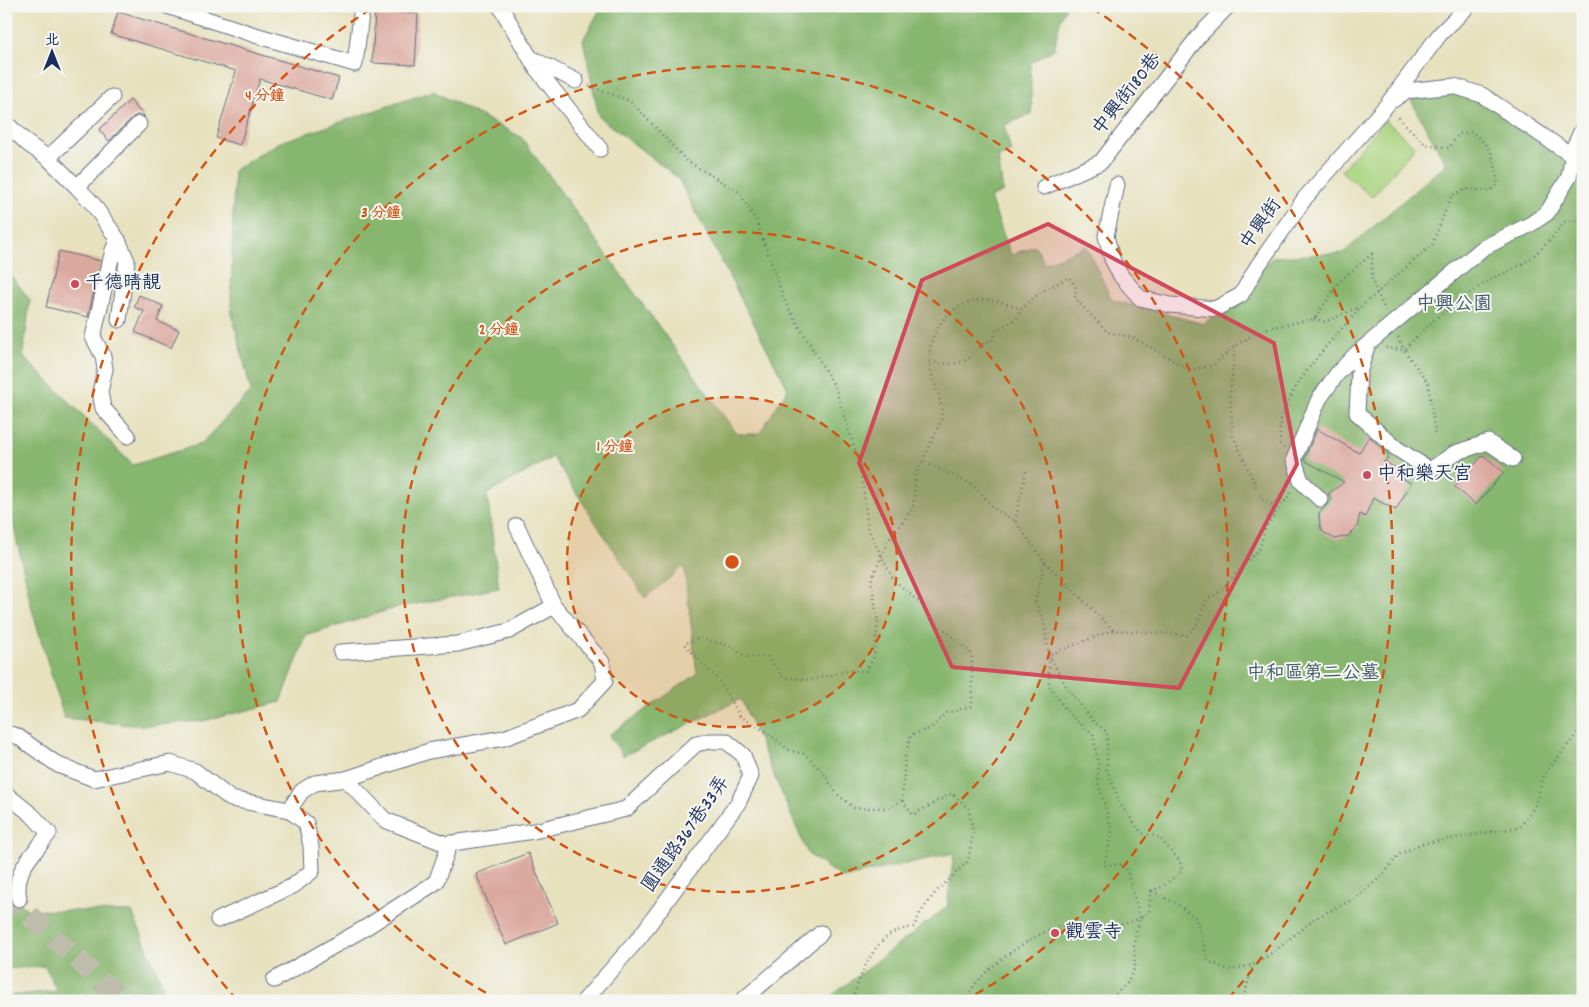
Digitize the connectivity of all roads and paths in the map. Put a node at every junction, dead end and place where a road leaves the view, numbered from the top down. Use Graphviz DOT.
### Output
graph roads {
  1 [pos="167,6"];
  2 [pos="362,6"];
  3 [pos="500,6"];
  4 [pos="1228,6"];
  5 [pos="1468,6"];
  6 [pos="533,63"];
  7 [pos="576,81"];
  8 [pos="112,97"];
  9 [pos="1386,106"];
  10 [pos="6,123"];
  11 [pos="139,124"];
  12 [pos="1583,128"];
  13 [pos="600,149"];
  14 [pos="48,158"];
  15 [pos="1578,159"];
  16 [pos="1117,185"];
  17 [pos="1044,186"];
  18 [pos="76,188"];
  19 [pos="1583,220"];
  20 [pos="118,240"];
  21 [pos="1377,292"];
  22 [pos="1362,306"];
  23 [pos="1022,309"];
  24 [pos="119,320"];
  25 [pos="1314,320"];
  26 [pos="1392,325"];
  27 [pos="1234,346"];
  28 [pos="1367,346"];
  29 [pos="1404,350"];
  30 [pos="930,362"];
  31 [pos="1436,433"];
  32 [pos="128,436"];
  33 [pos="1294,459"];
  34 [pos="1513,459"];
  35 [pos="923,461"];
  36 [pos="1026,471"];
  37 [pos="1301,481"];
  38 [pos="1320,499"];
  39 [pos="1278,508"];
  40 [pos="1015,521"];
  41 [pos="517,526"];
  42 [pos="882,558"];
  43 [pos="1045,562"];
  44 [pos="554,606"];
  45 [pos="1113,630"];
  46 [pos="342,652"];
  47 [pos="1049,654"];
  48 [pos="1583,718"];
  49 [pos="1583,726"];
  50 [pos="1579,728"];
  51 [pos="6,733"];
  52 [pos="346,779"];
  53 [pos="6,794"];
  54 [pos="902,800"];
  55 [pos="289,810"];
  56 [pos="450,843"];
  57 [pos="1151,891"];
  58 [pos="19,899"];
  59 [pos="1140,918"];
  60 [pos="218,920"];
  61 [pos="821,933"];
  62 [pos="1253,965"];
  63 [pos="274,980"];
  64 [pos="584,1001"];
  65 [pos="742,1001"];
  66 [pos="853,1001"];
  67 [pos="966,1001"];
  68 [pos="1109,1001"];
  69 [pos="1234,1001"];
  1 -- 2 [label="street"];
  3 -- 6 [label="street"];
  4 -- 17 [label="street, 中興街180巷"];
  5 -- 9 [label="street, 中興街"];
  6 -- 7 [label="street"];
  6 -- 13 [label="street"];
  7 -- 42 [label="path"];
  8 -- 14 [label="street"];
  9 -- 15 [label="street"];
  9 -- 16 [label="street, 中興街"];
  9 -- 21 [label="path"];
  10 -- 14 [label="street"];
  11 -- 18 [label="street"];
  12 -- 15 [label="street"];
  14 -- 18 [label="street"];
  15 -- 26 [label="street"];
  18 -- 20 [label="street"];
  19 -- 29 [label="path"];
  20 -- 24 [label="street"];
  20 -- 32 [label="street"];
  21 -- 22 [label="path"];
  21 -- 25 [label="path"];
  21 -- 26 [label="path"];
  22 -- 25 [label="path"];
  22 -- 33 [label="path"];
  23 -- 27 [label="path"];
  23 -- 30 [label="path"];
  23 -- 30 [label="path"];
  25 -- 27 [label="path"];
  26 -- 28 [label="street"];
  26 -- 29 [label="path"];
  27 -- 39 [label="path"];
  28 -- 29 [label="path"];
  28 -- 33 [label="street"];
  28 -- 34 [label="street"];
  29 -- 31 [label="path"];
  30 -- 35 [label="path"];
  33 -- 37 [label="street"];
  35 -- 40 [label="path"];
  35 -- 42 [label="path"];
  36 -- 40 [label="path"];
  37 -- 38 [label="street"];
  37 -- 39 [label="path"];
  39 -- 45 [label="path"];
  40 -- 43 [label="path"];
  41 -- 44 [label="street"];
  42 -- 54 [label="path"];
  42 -- 54 [label="path"];
  43 -- 45 [label="path"];
  43 -- 47 [label="path"];
  44 -- 46 [label="street"];
  44 -- 52 [label="street"];
  45 -- 47 [label="path"];
  47 -- 57 [label="path"];
  47 -- 59 [label="path"];
  48 -- 50 [label="path"];
  49 -- 50 [label="path"];
  50 -- 62 [label="path"];
  51 -- 55 [label="street"];
  52 -- 55 [label="street"];
  52 -- 56 [label="street, 圓通路367巷33弄"];
  53 -- 58 [label="street"];
  54 -- 66 [label="path"];
  55 -- 60 [label="street"];
  56 -- 63 [label="street"];
  56 -- 64 [label="street, 圓通路367巷33弄"];
  57 -- 59 [label="path"];
  57 -- 62 [label="path"];
  59 -- 67 [label="path"];
  59 -- 68 [label="path"];
  61 -- 65 [label="street"];
  62 -- 69 [label="path"];
}
